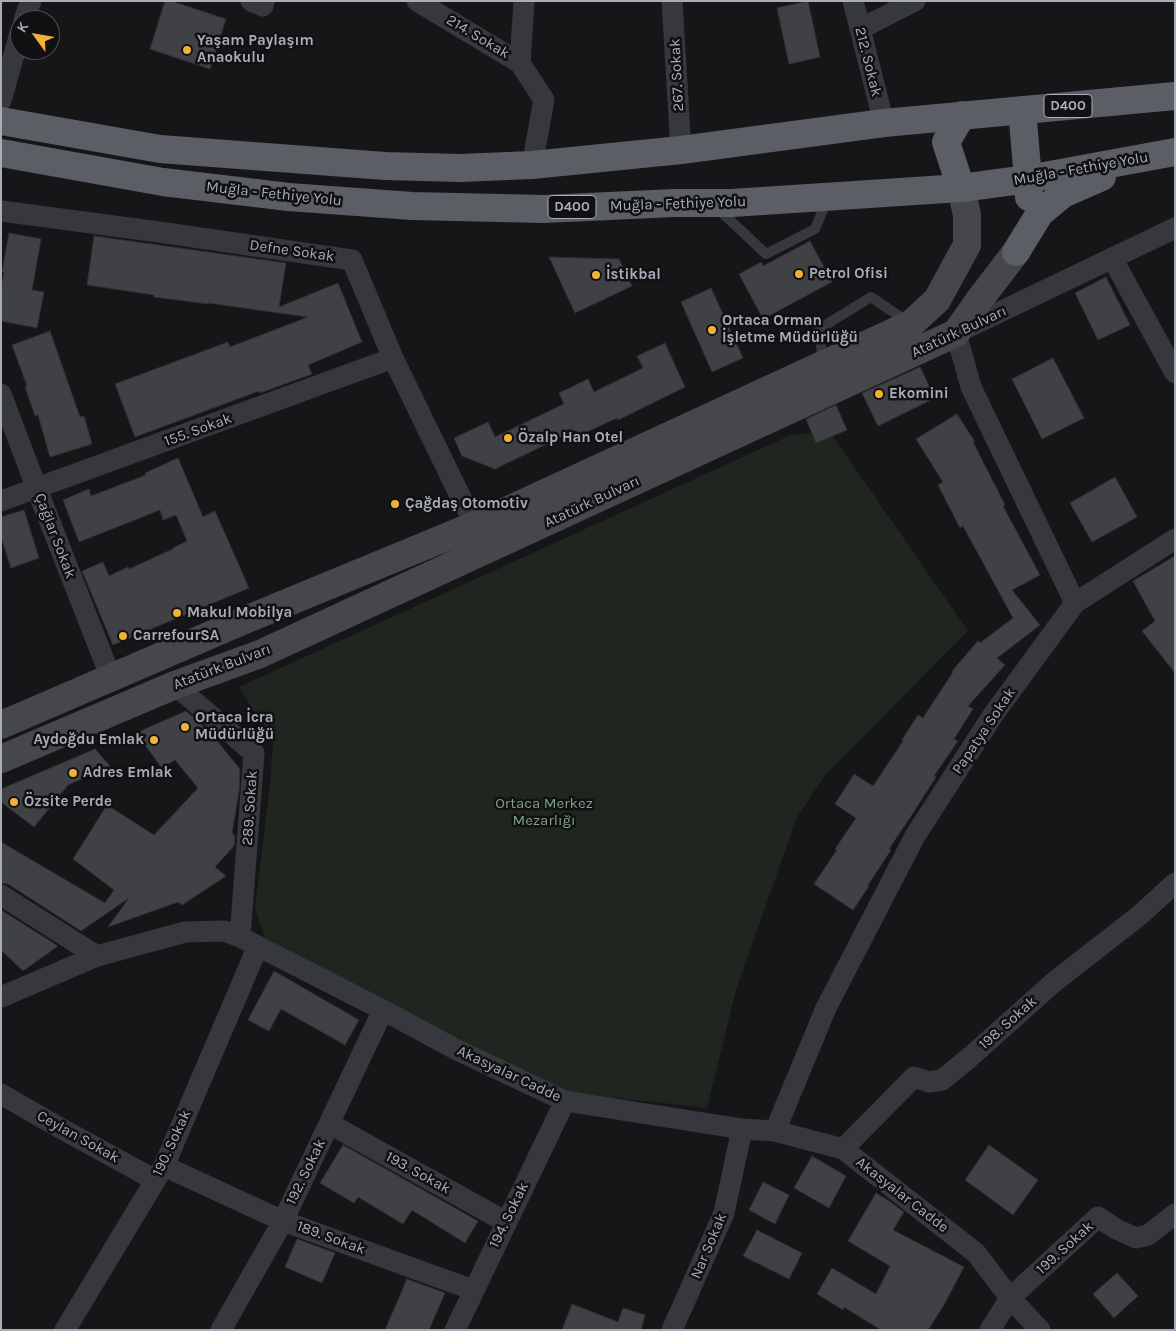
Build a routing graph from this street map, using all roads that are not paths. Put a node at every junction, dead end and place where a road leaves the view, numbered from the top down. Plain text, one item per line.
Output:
1 (417, 1) edge
2 (524, 1) edge
3 (672, 1) edge
4 (852, 1) edge
5 (914, 1) edge
6 (860, 29) junction
7 (13, 60) edge
8 (520, 63) junction
9 (1175, 96) edge
10 (1, 101) edge
11 (1022, 110) junction
12 (962, 115) junction
13 (1, 121) edge
14 (884, 123) junction
15 (681, 150) junction
16 (1175, 152) edge
17 (1, 153) edge
18 (1143, 158) junction
19 (532, 165) junction
20 (1028, 179) junction
21 (961, 188) junction
22 (828, 197) junction
23 (712, 203) junction
24 (1, 211) edge
25 (1175, 228) edge
26 (1016, 252) junction
27 (1112, 258) junction
28 (911, 324) junction
29 (956, 333) junction
30 (393, 358) junction
31 (823, 365) junction
32 (1175, 373) edge
33 (1, 394) edge
34 (37, 489) junction
35 (1, 501) edge
36 (478, 524) junction
37 (1175, 539) edge
38 (1075, 603) junction
39 (111, 678) junction
40 (175, 685) junction
41 (1, 725) edge
42 (1, 759) edge
43 (1175, 883) edge
44 (1, 895) edge
45 (240, 937) junction
46 (258, 946) junction
47 (97, 956) junction
48 (1, 997) edge
49 (384, 1010) junction
50 (1, 1094) edge
51 (565, 1101) junction
52 (330, 1124) junction
53 (742, 1129) junction
54 (775, 1130) junction
55 (843, 1149) junction
56 (160, 1173) junction
57 (1175, 1214) edge
58 (283, 1221) junction
59 (506, 1222) junction
60 (473, 1290) junction
61 (1010, 1298) junction
62 (226, 1328) edge
63 (65, 1330) edge
64 (455, 1330) edge
65 (672, 1330) edge
66 (990, 1330) edge
67 (1040, 1330) edge

1 - 8 street, 214. Sokak
2 - 8 street
3 - 15 street, 267. Sokak
4 - 6 street, 212. Sokak
5 - 6 street
6 - 14 street, 212. Sokak
7 - 10 street
8 - 19 street, 214. Sokak
9 - 11 highway, D400
11 - 12 highway, D400
11 - 20 highway
12 - 14 highway, D400
12 - 21 highway
13 - 19 highway, D400
14 - 15 highway, D400
15 - 19 highway, D400
16 - 18 highway, Muğla - Fethiye Yolu / D400
17 - 23 highway, Muğla - Fethiye Yolu / D400
18 - 20 highway, Muğla - Fethiye Yolu / D400
18 - 26 highway
20 - 21 highway, Muğla - Fethiye Yolu / D400
20 - 26 highway
21 - 22 highway, Muğla - Fethiye Yolu / D400
21 - 28 main road, Atatürk Bulvarı
22 - 23 highway, Muğla - Fethiye Yolu / D400
22 - 23 lane
24 - 30 street, Defne Sokak
25 - 27 street, Atatürk Bulvarı
26 - 29 main road
27 - 29 street, Atatürk Bulvarı
27 - 32 street
28 - 31 main road, Atatürk Bulvarı
28 - 31 lane
29 - 38 street
29 - 40 main road, Atatürk Bulvarı
30 - 34 street, 155. Sokak
30 - 36 street, Defne Sokak
31 - 36 main road, Atatürk Bulvarı
33 - 34 street, Çağlar Sokak
34 - 35 street, 155. Sokak
34 - 39 street, Çağlar Sokak
36 - 39 main road, Atatürk Bulvarı
37 - 38 street
38 - 54 street, Papatya Sokak
39 - 41 main road, Atatürk Bulvarı
40 - 42 main road, Atatürk Bulvarı
40 - 45 street, 289. Sokak
43 - 55 street, 198. Sokak
44 - 47 street
45 - 46 street, Akasyalar Cadde
45 - 47 street, Akasyalar Cadde
46 - 49 street, Akasyalar Cadde
46 - 56 street, 190. Sokak
47 - 48 street, Akasyalar Cadde
49 - 51 street, Akasyalar Cadde
49 - 52 street, 192. Sokak
50 - 56 street, Ceylan Sokak
51 - 53 street, Akasyalar Cadde
51 - 59 street, 194. Sokak
52 - 58 street, 192. Sokak
52 - 59 street, 193. Sokak
53 - 54 street, Akasyalar Cadde
53 - 65 street, Nar Sokak
54 - 55 street, Akasyalar Cadde
55 - 61 street, Akasyalar Cadde
56 - 58 street, 189. Sokak
56 - 63 street, 190. Sokak
57 - 61 street, 199. Sokak
58 - 60 street, 189. Sokak
58 - 62 street, 192. Sokak
59 - 60 street, 194. Sokak
60 - 64 street, 194. Sokak
61 - 66 street
61 - 67 street, Akasyalar Cadde

